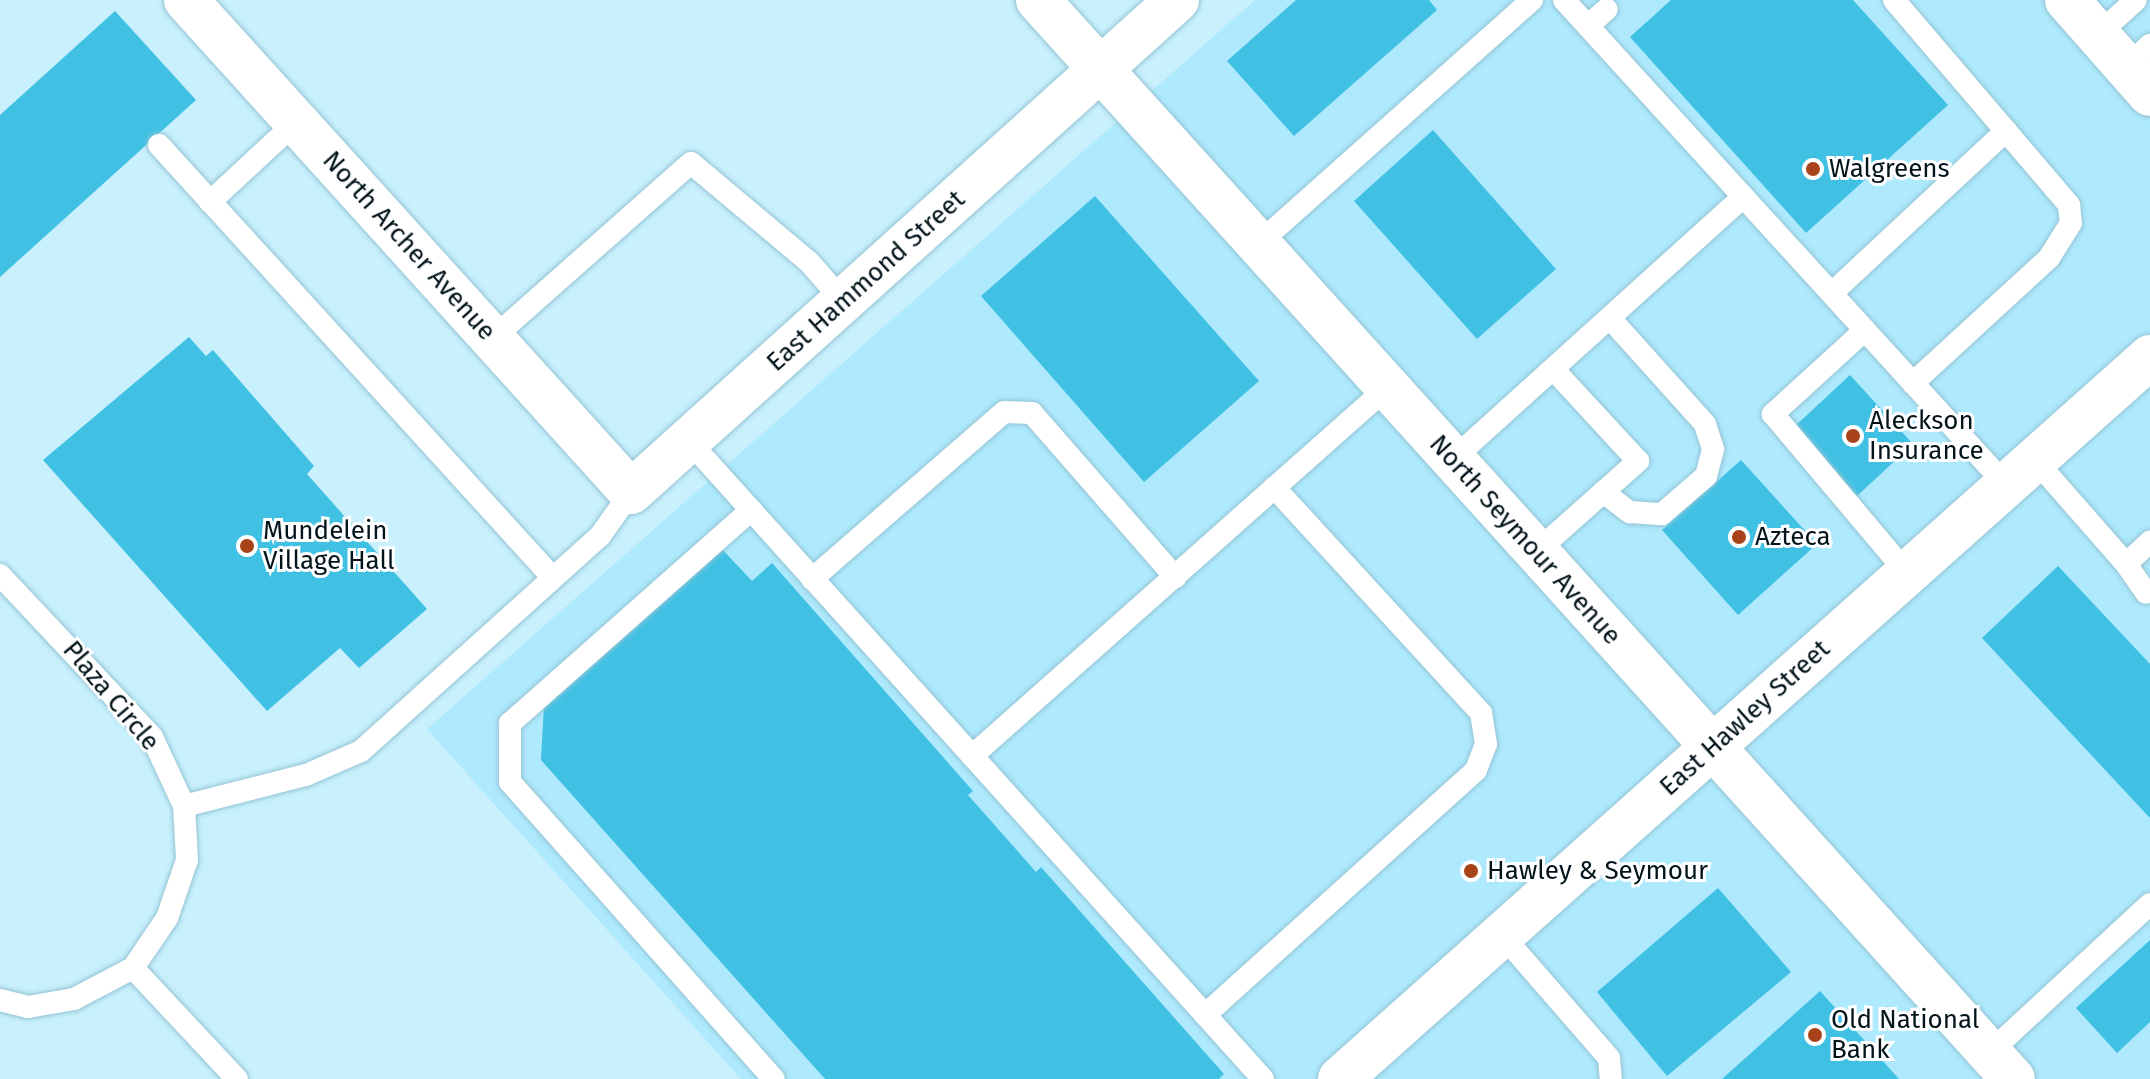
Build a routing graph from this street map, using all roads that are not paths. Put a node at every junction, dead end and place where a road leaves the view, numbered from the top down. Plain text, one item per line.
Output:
1 (186, 0) edge
2 (1038, 0) edge
3 (1177, 0) edge
4 (1532, 0) edge
5 (1564, 0) edge
6 (1894, 0) edge
7 (2067, 0) edge
8 (2136, 0) edge
9 (1607, 9) dead end
10 (1588, 26) junction
11 (2097, 35) junction
12 (1100, 68) junction
13 (2142, 69) edge
14 (296, 122) junction
15 (2006, 131) junction
16 (159, 145) dead end
17 (1743, 197) junction
18 (210, 202) junction
19 (1258, 244) junction
20 (1832, 293) junction
21 (844, 302) junction
22 (1610, 318) junction
23 (1865, 330) junction
24 (493, 338) junction
25 (2150, 357) edge
26 (1553, 369) junction
27 (1913, 383) junction
28 (1388, 387) junction
29 (688, 440) junction
30 (1453, 459) junction
31 (2020, 472) junction
32 (1274, 487) junction
33 (631, 492) junction
34 (1603, 492) junction
35 (751, 510) junction
36 (2150, 542) edge
37 (1536, 552) junction
38 (2126, 564) junction
39 (1907, 573) junction
40 (0, 575) edge
41 (1175, 577) junction
42 (553, 578) junction
43 (812, 579) junction
44 (2146, 593) dead end
45 (1712, 747) junction
46 (972, 756) junction
47 (184, 806) junction
48 (2150, 904) edge
49 (1502, 935) junction
50 (133, 968) junction
51 (0, 1000) edge
52 (1205, 1015) junction
53 (2001, 1066) edge
54 (237, 1079) edge
55 (774, 1079) edge
56 (1263, 1079) edge
57 (1340, 1079) edge
58 (1611, 1079) edge

1 - 14 street, North Archer Avenue
2 - 12 street, North Seymour Avenue
3 - 12 street, East Hammond Street
4 - 19 lane
5 - 10 lane
6 - 15 lane
7 - 11 street
8 - 11 lane
9 - 10 lane
10 - 17 lane
11 - 13 street
12 - 19 street, North Seymour Avenue
12 - 21 street, East Hammond Street
14 - 18 lane
14 - 24 street, North Archer Avenue
15 - 20 lane
15 - 27 lane
16 - 18 lane
17 - 20 lane
17 - 22 lane
18 - 42 lane
19 - 28 street, North Seymour Avenue
20 - 23 lane
21 - 24 lane
21 - 29 street, East Hammond Street
22 - 26 lane
22 - 34 lane
23 - 27 lane
23 - 39 lane
24 - 33 street, North Archer Avenue
25 - 31 street, East Hawley Street
26 - 30 lane
26 - 34 lane
27 - 31 lane
28 - 30 street, North Seymour Avenue
28 - 32 lane
29 - 33 street, East Hammond Street
29 - 35 lane
30 - 37 street, North Seymour Avenue
31 - 38 lane
31 - 39 street, East Hawley Street
32 - 41 lane
32 - 52 lane
33 - 42 lane
34 - 37 lane
35 - 43 lane
35 - 55 lane
36 - 38 lane
37 - 45 street, North Seymour Avenue
38 - 44 lane
39 - 45 street, East Hawley Street
40 - 47 lane, Plaza Circle
41 - 43 lane
41 - 46 lane
42 - 47 lane
43 - 46 lane
45 - 49 street, East Hawley Street
45 - 53 street, North Seymour Avenue
46 - 52 lane
47 - 50 lane, Plaza Circle
48 - 53 lane
49 - 57 street, East Hawley Street
49 - 58 lane
50 - 51 lane, Plaza Circle
50 - 54 lane
52 - 56 lane

